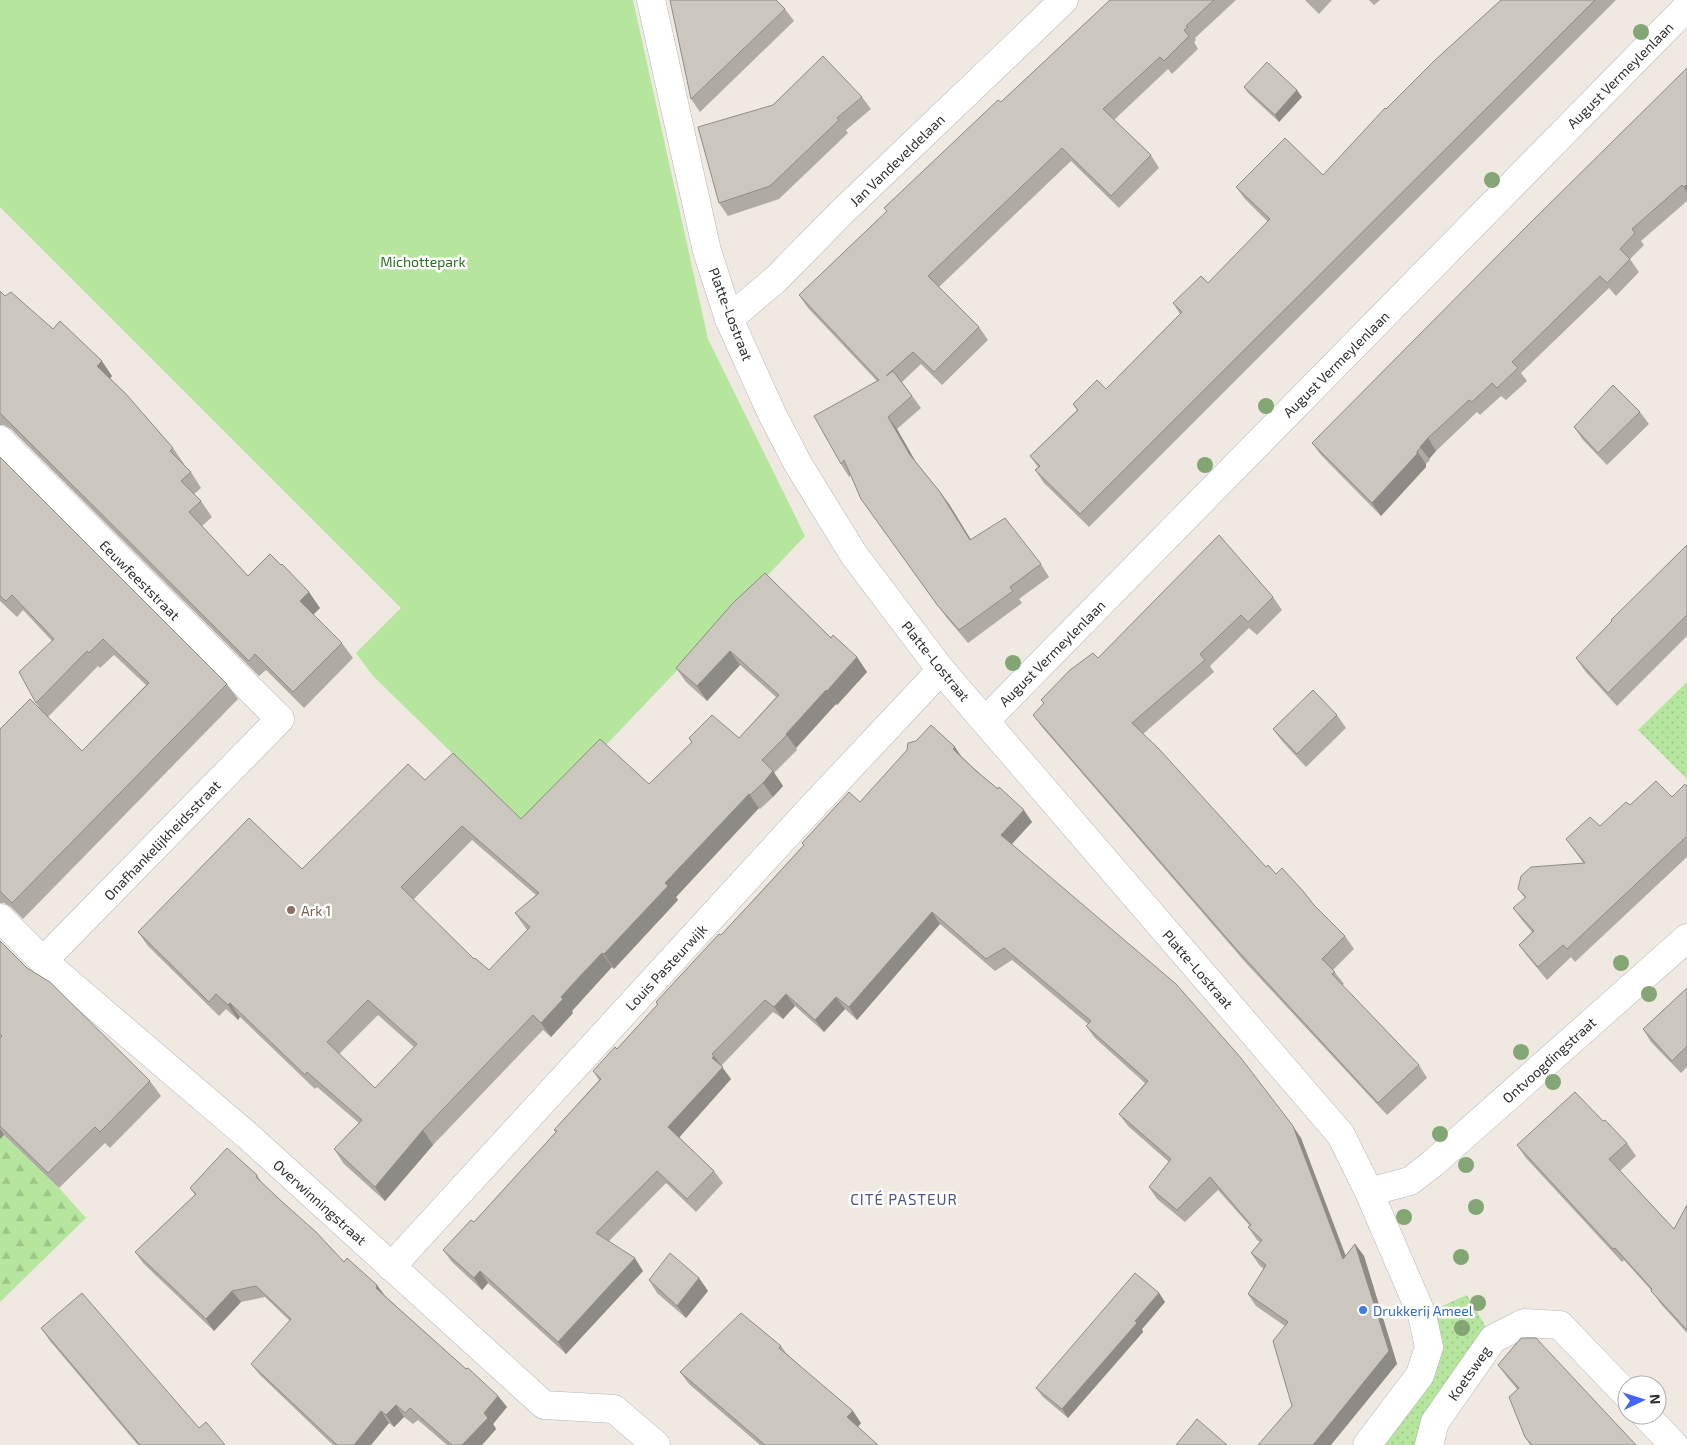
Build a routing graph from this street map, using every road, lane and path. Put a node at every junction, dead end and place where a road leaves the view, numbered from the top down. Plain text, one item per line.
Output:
1 (651, 0) edge
2 (1064, 0) edge
3 (1687, 7) edge
4 (730, 319) junction
5 (0, 440) edge
6 (942, 670) junction
7 (280, 719) joint
8 (985, 721) junction
9 (0, 918) edge
10 (1687, 938) edge
11 (43, 961) junction
12 (1369, 1192) junction
13 (391, 1267) junction
14 (1617, 1385) edge
15 (1655, 1425) edge
16 (656, 1445) edge
17 (1367, 1445) edge
18 (1429, 1445) edge
19 (1674, 1445) edge

1 - 4 street, Platte-Lostraat
2 - 4 street, Jan Vandeveldelaan
3 - 8 street, August Vermeylenlaan
4 - 6 street, Platte-Lostraat
5 - 7 street, Eeuwfeeststraat
6 - 8 street, Platte-Lostraat
6 - 13 street, Louis Pasteurwijk
7 - 11 street, Onafhankelijkheidsstraat
8 - 12 street, Platte-Lostraat
9 - 11 street, Overwinningstraat
10 - 12 street, Ontvoogdingstraat
11 - 13 street, Overwinningstraat
12 - 17 street, Platte-Lostraat
13 - 16 street, Overwinningstraat
14 - 18 street, Koetsweg
15 - 19 street

